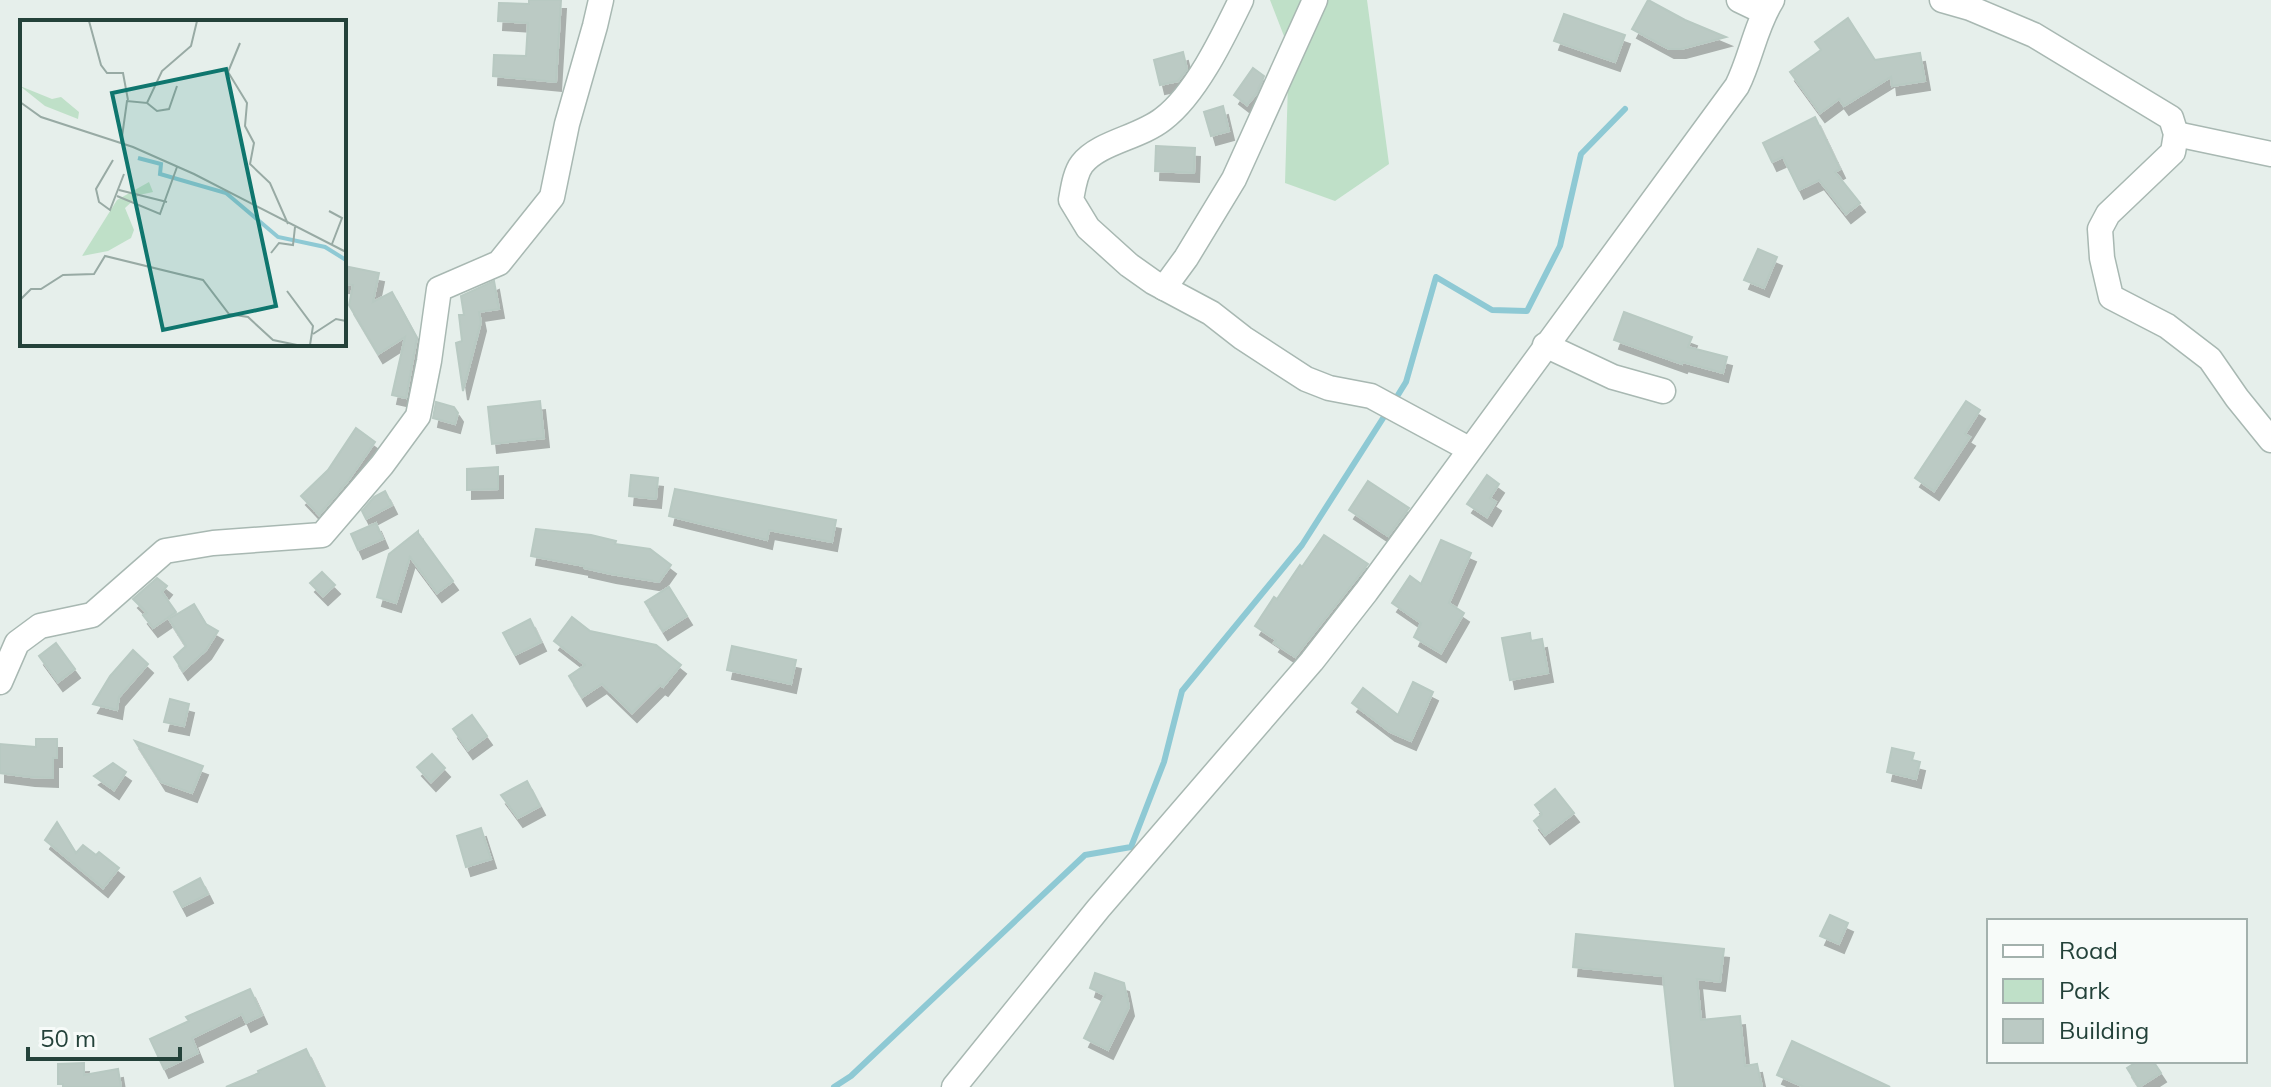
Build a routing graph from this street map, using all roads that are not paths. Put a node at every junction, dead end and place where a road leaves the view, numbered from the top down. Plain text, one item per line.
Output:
1 (601, 0) edge
2 (1241, 0) edge
3 (1315, 0) edge
4 (1739, 0) edge
5 (1942, 0) edge
6 (1768, 6) edge
7 (2176, 134) junction
8 (2271, 154) edge
9 (1164, 288) junction
10 (1545, 345) junction
11 (1663, 391) dead end
12 (2271, 440) edge
13 (1469, 449) junction
14 (0, 682) edge
15 (954, 1087) edge

1 - 14 street
2 - 9 street
3 - 9 street
4 - 6 street
5 - 7 street
6 - 10 street
7 - 8 street
7 - 12 street
9 - 13 street
10 - 11 street
10 - 13 street
13 - 15 street

